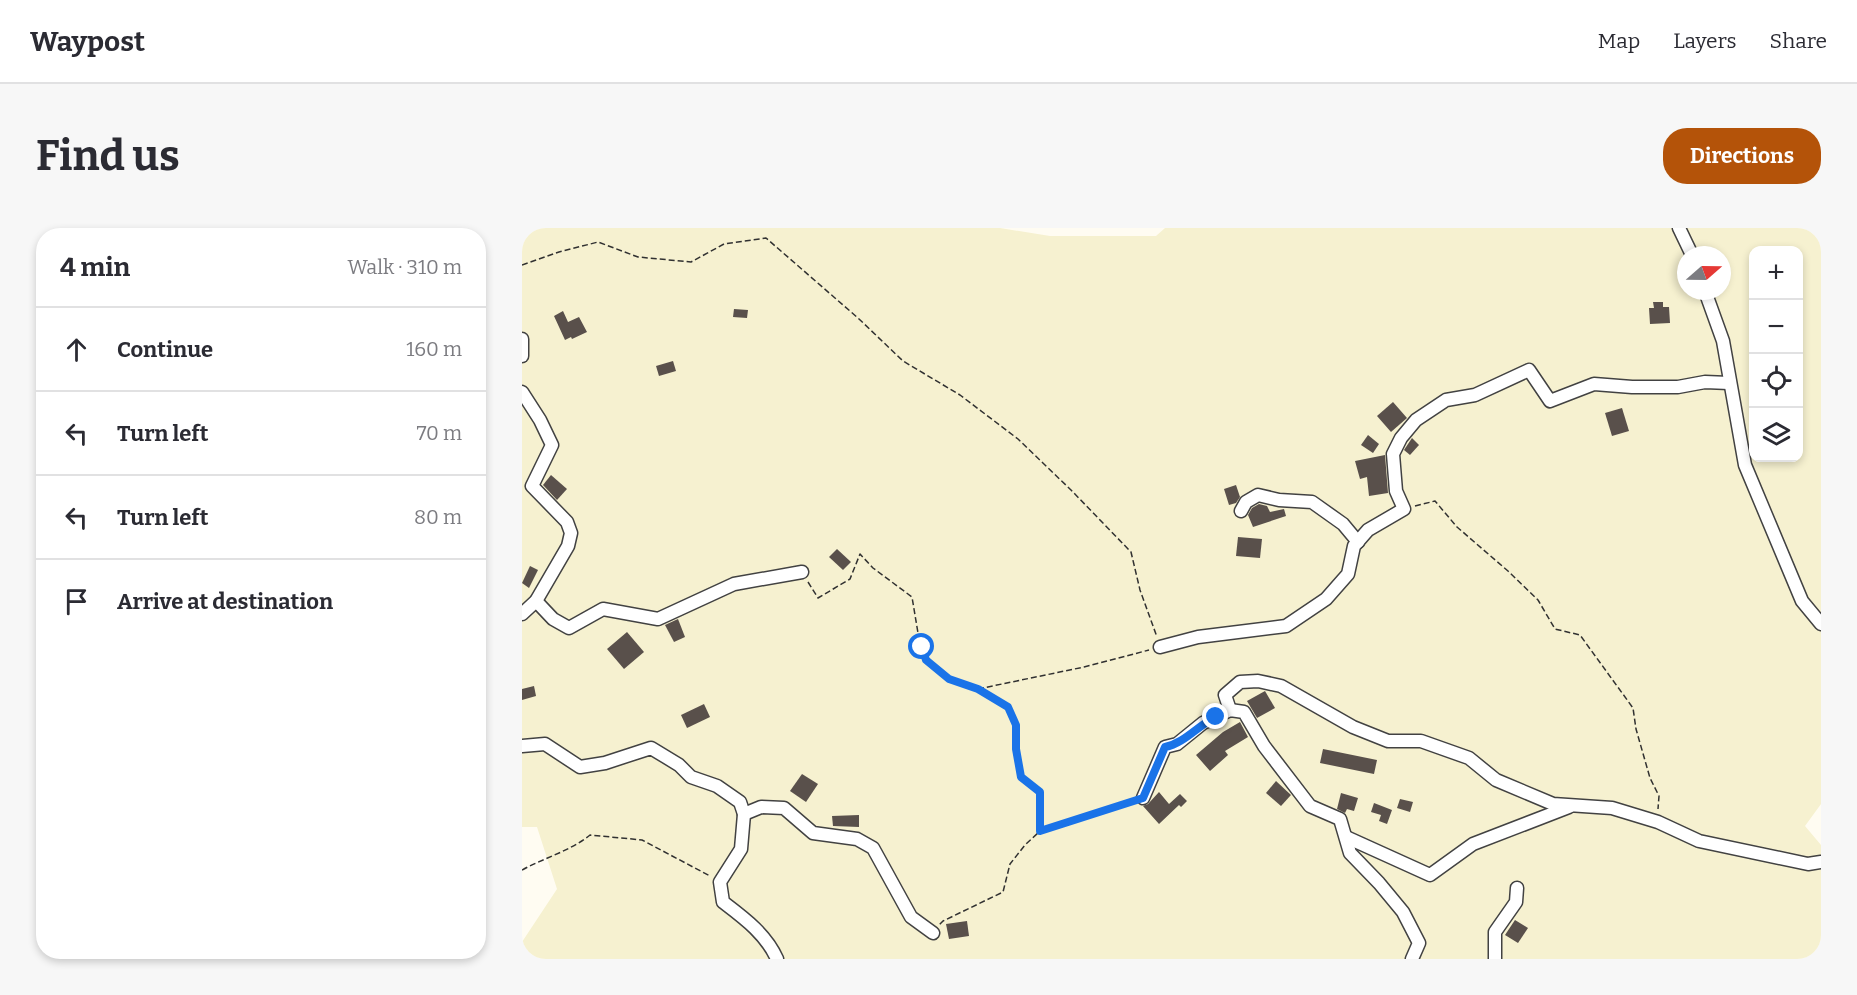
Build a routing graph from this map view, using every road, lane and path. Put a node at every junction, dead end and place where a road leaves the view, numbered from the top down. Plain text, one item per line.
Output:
1 (1679, 228) edge
2 (1688, 246) edge
3 (522, 266) edge
4 (1708, 300) edge
5 (522, 339) edge
6 (522, 356) edge
7 (1729, 383) junction
8 (522, 392) edge
9 (1404, 509) junction
10 (1241, 511) dead end
11 (1358, 542) junction
12 (802, 572) joint
13 (536, 601) junction
14 (522, 614) edge
15 (1821, 624) edge
16 (1161, 647) junction
17 (978, 689) junction
18 (1230, 710) junction
19 (522, 746) edge
20 (1143, 798) joint
21 (1573, 806) junction
22 (744, 814) junction
23 (1658, 822) junction
24 (1040, 831) junction
25 (1346, 837) junction
26 (1821, 862) edge
27 (522, 870) edge
28 (720, 882) junction
29 (1517, 888) dead end
30 (933, 933) joint
31 (777, 959) edge
32 (1412, 959) edge
33 (1495, 959) edge

1 - 2 street
3 - 16 path
4 - 7 street
5 - 6 street
7 - 9 street
7 - 15 street
8 - 13 street
9 - 11 street
9 - 23 path
10 - 11 street
11 - 16 street
12 - 13 street
12 - 17 path
13 - 14 street
16 - 17 path
17 - 24 path
18 - 20 street
18 - 21 street
18 - 25 street
19 - 22 street
20 - 24 path
21 - 23 street
21 - 25 street
22 - 28 street
22 - 30 street
23 - 26 street
24 - 30 path
25 - 32 street
27 - 28 path
28 - 31 street
29 - 33 street

